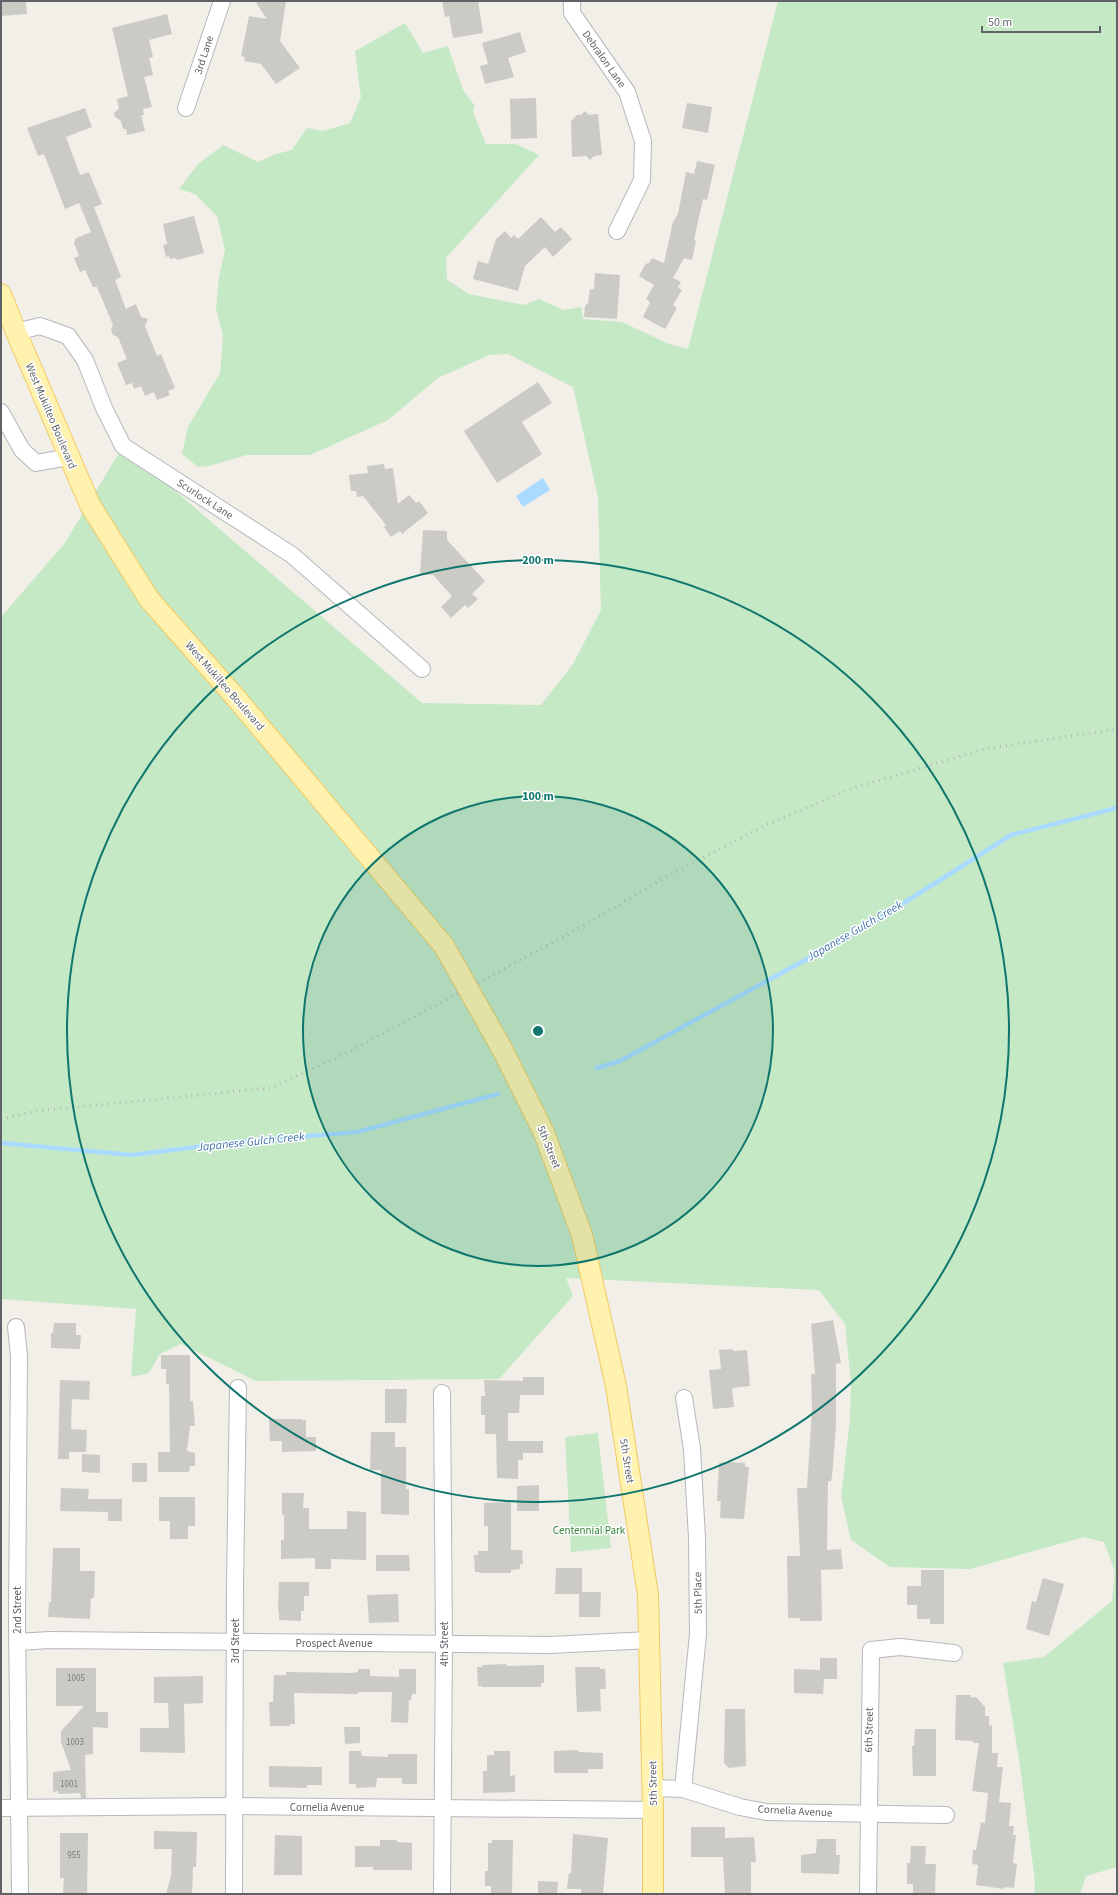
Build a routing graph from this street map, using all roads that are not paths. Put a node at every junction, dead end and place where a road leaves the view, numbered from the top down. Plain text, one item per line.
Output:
1 (222, 1) edge
2 (572, 1) edge
3 (186, 108) dead end
4 (617, 231) dead end
5 (1, 294) edge
6 (16, 332) junction
7 (1, 412) edge
8 (69, 457) junction
9 (422, 669) dead end
10 (501, 1047) joint
11 (16, 1327) dead end
12 (238, 1388) dead end
13 (442, 1393) dead end
14 (684, 1398) dead end
15 (650, 1640) junction
16 (17, 1642) junction
17 (235, 1642) junction
18 (444, 1643) junction
19 (954, 1653) dead end
20 (653, 1788) junction
21 (683, 1789) junction
22 (234, 1806) junction
23 (1, 1808) edge
24 (20, 1808) junction
25 (442, 1808) junction
26 (653, 1810) junction
27 (868, 1814) junction
28 (946, 1815) dead end
29 (20, 1894) edge
30 (234, 1894) edge
31 (442, 1894) edge
32 (653, 1894) edge
33 (868, 1894) edge

1 - 3 street, 3rd Lane
2 - 4 street, Debralon Lane
5 - 6 main road, West Mukilteo Boulevard
6 - 8 main road, West Mukilteo Boulevard
6 - 9 street, Scurlock Lane
7 - 8 street
8 - 10 main road, West Mukilteo Boulevard, bridge
10 - 15 main road, 5th Street
11 - 16 street, 2nd Street
12 - 17 street, 3rd Street
13 - 18 street, 4th Street
14 - 21 street, 5th Place
15 - 18 street, Prospect Avenue
15 - 20 main road, 5th Street
16 - 17 street, Prospect Avenue
16 - 24 street, 2nd Street
17 - 18 street, Prospect Avenue
17 - 22 street, 3rd Street
18 - 25 street, 4th Street
19 - 27 street, 6th Street
20 - 21 street, Cornelia Avenue
20 - 26 main road, 5th Street
21 - 27 street, Cornelia Avenue
22 - 24 street, Cornelia Avenue
22 - 25 street, Cornelia Avenue
22 - 30 street, 3rd Street
23 - 24 street, Cornelia Avenue
24 - 29 street, 2nd Street
25 - 26 street, Cornelia Avenue
25 - 31 street, 4th Street
26 - 32 main road, 5th Street
27 - 28 street, Cornelia Avenue
27 - 33 street, 6th Street

